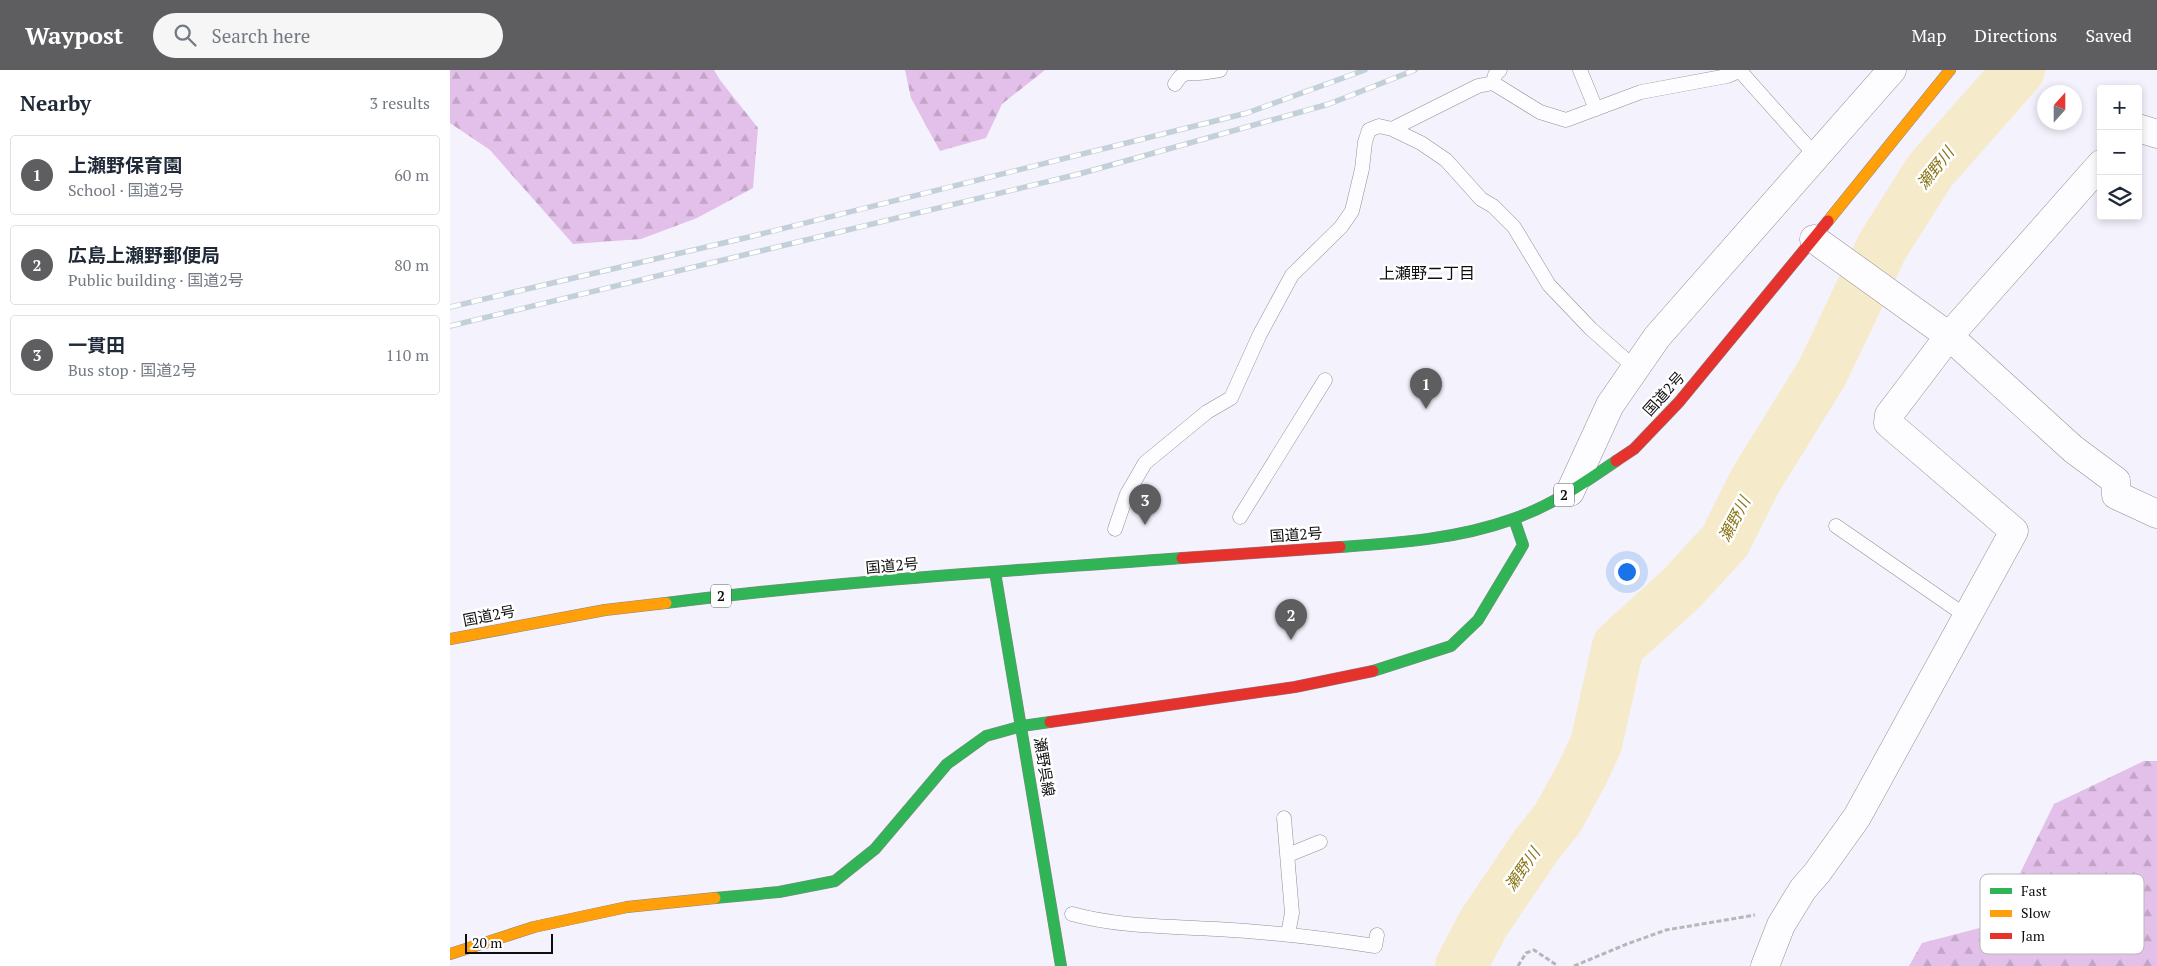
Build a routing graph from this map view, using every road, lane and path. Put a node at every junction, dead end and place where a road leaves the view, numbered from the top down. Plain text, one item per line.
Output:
1 (1220, 70) edge
2 (1500, 70) edge
3 (1580, 70) edge
4 (1892, 70) edge
5 (1950, 70) edge
6 (1741, 71) edge
7 (1493, 83) junction
8 (1175, 84) dead end
9 (1596, 109) junction
10 (1392, 129) junction
11 (2142, 129) edge
12 (2157, 134) edge
13 (1816, 156) junction
14 (2097, 169) edge
15 (1814, 239) junction
16 (1949, 336) junction
17 (1635, 368) junction
18 (1325, 380) dead end
19 (1570, 492) junction
20 (2157, 514) edge
21 (1240, 517) dead end
22 (1514, 519) junction
23 (1836, 526) dead end
24 (1115, 529) dead end
25 (995, 572) junction
26 (1966, 616) junction
27 (450, 639) edge
28 (1022, 726) junction
29 (1284, 818) dead end
30 (1320, 842) dead end
31 (1288, 855) junction
32 (1072, 914) dead end
33 (1758, 915) dead end
34 (1288, 934) junction
35 (1377, 935) dead end
36 (450, 954) edge
37 (1061, 966) edge
38 (1518, 966) edge
39 (1558, 966) edge
40 (1574, 966) edge
41 (1765, 966) edge

1 - 8 lane
2 - 7 lane
3 - 9 lane
4 - 13 street
5 - 15 main road, 国道2号 / 2
6 - 9 lane
6 - 13 lane
7 - 9 lane
7 - 10 lane
10 - 17 lane
10 - 24 lane
11 - 12 street
13 - 17 street
14 - 16 street
15 - 16 street
15 - 19 main road, 国道2号 / 2
16 - 20 street
16 - 26 street
17 - 19 street
18 - 21 lane
19 - 22 main road, 国道2号 / 2
22 - 25 main road, 国道2号 / 2
22 - 28 main road
23 - 26 lane
25 - 27 main road, 国道2号 / 2
25 - 28 main road, 瀬野呉線
26 - 41 street
28 - 36 main road
28 - 37 main road, 瀬野呉線
29 - 31 lane
30 - 31 lane
31 - 34 lane
32 - 34 lane
33 - 40 path
34 - 35 lane
38 - 39 path

